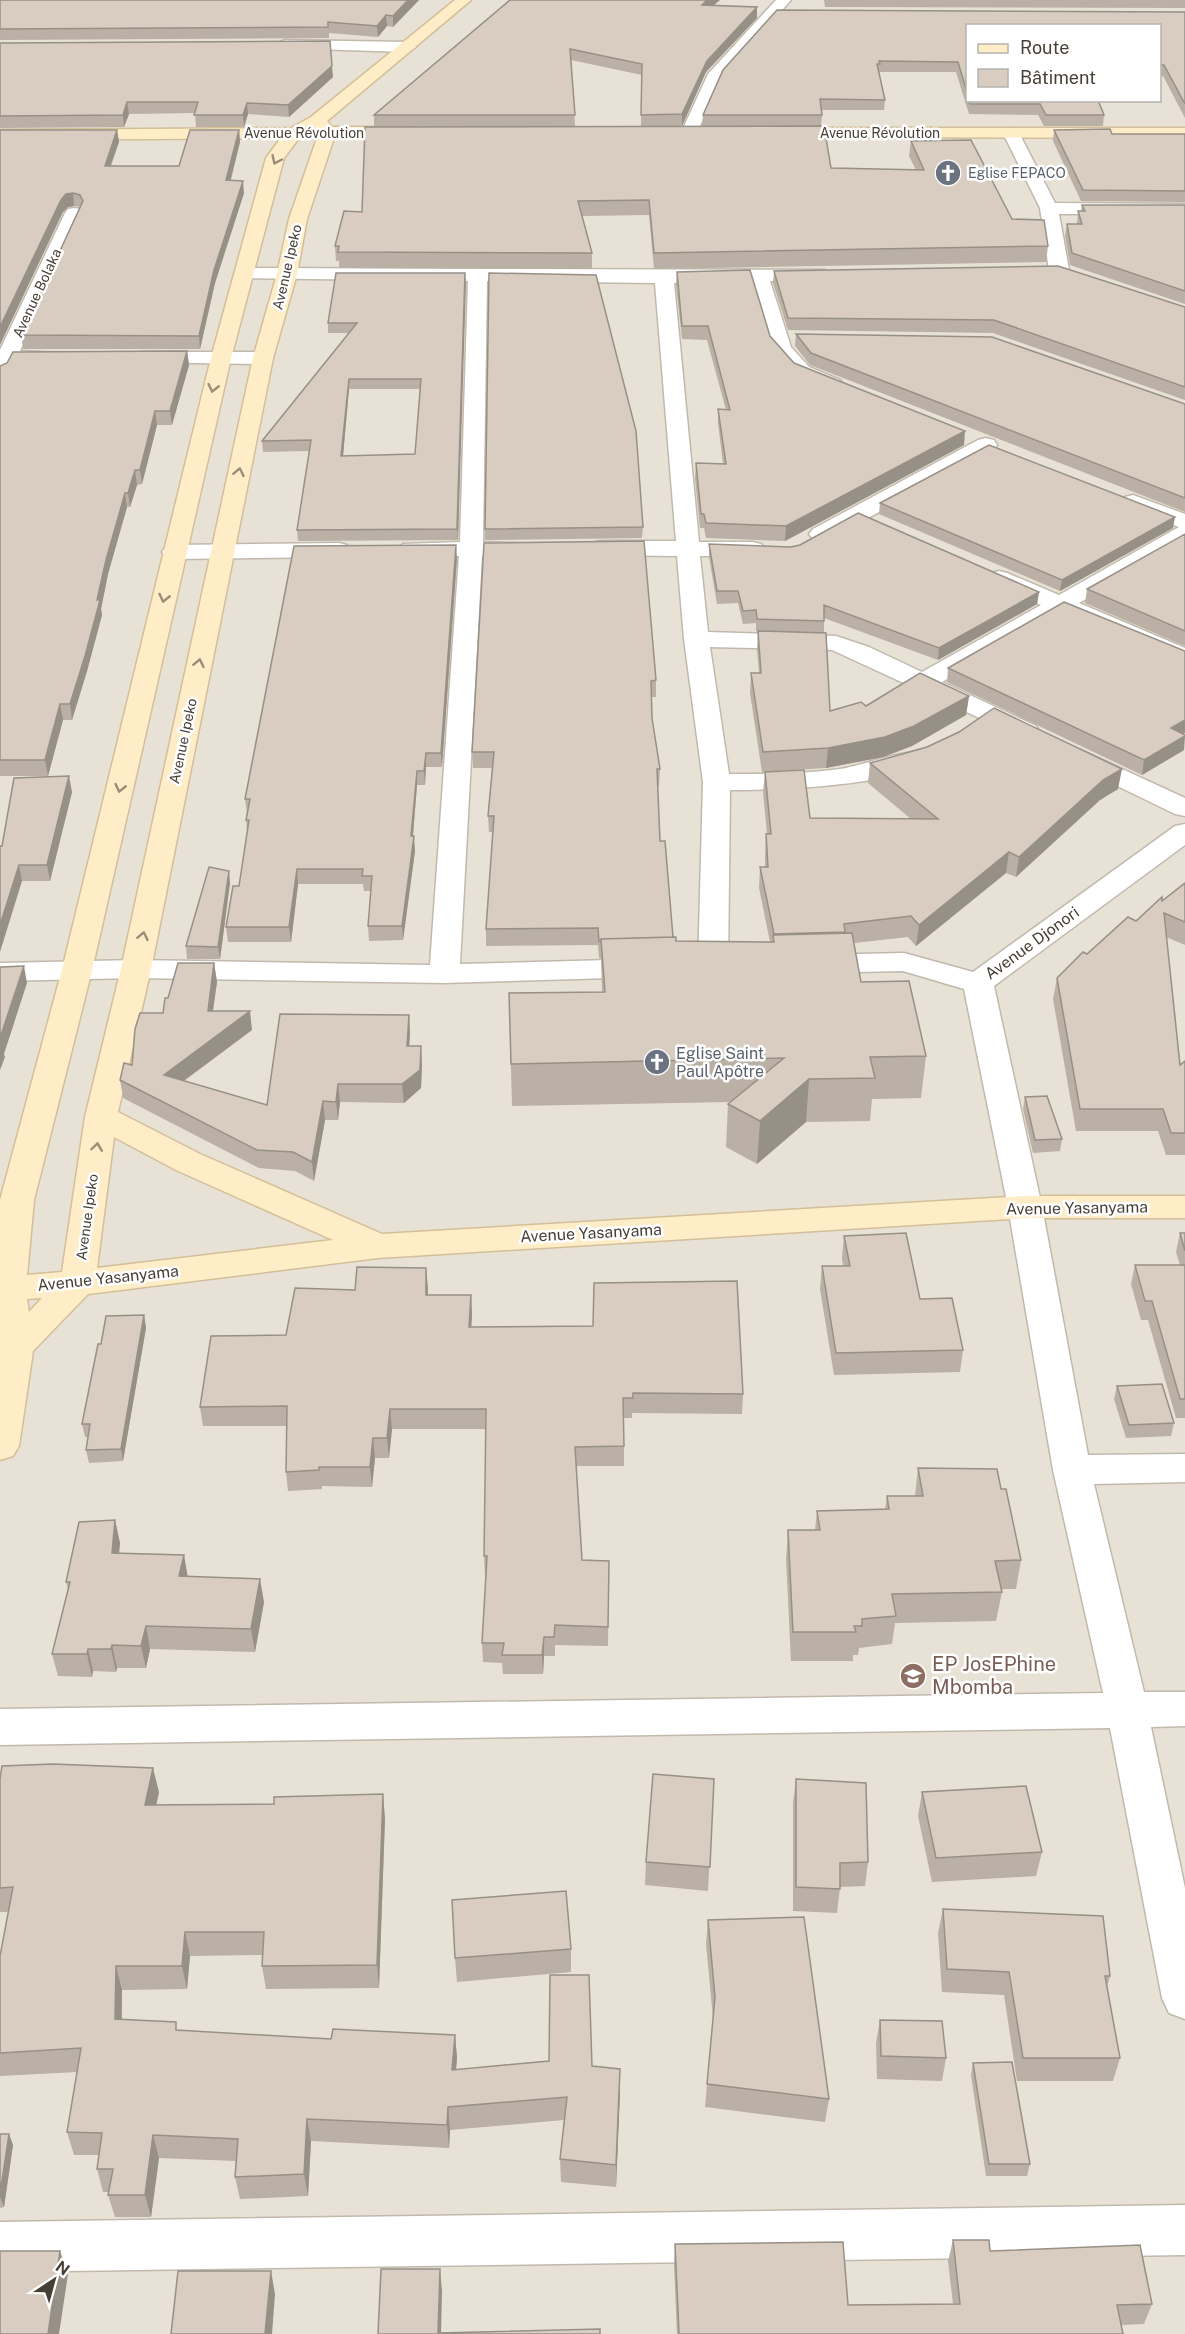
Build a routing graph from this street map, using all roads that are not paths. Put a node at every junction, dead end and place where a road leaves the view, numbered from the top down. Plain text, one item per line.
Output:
1 (464, 0) edge
2 (784, 0) edge
3 (774, 13) junction
4 (797, 13) edge
5 (274, 45) edge
6 (408, 46) junction
7 (322, 127) junction
8 (420, 132) edge
9 (294, 133) junction
10 (710, 133) edge
11 (763, 133) edge
12 (1185, 133) edge
13 (1011, 134) junction
14 (0, 135) edge
15 (1049, 208) junction
16 (1185, 209) edge
17 (74, 213) dead end
18 (257, 219) junction
19 (298, 219) junction
20 (1036, 270) edge
21 (1059, 270) junction
22 (840, 273) edge
23 (244, 274) junction
24 (287, 274) junction
25 (759, 274) junction
26 (478, 277) junction
27 (663, 277) junction
28 (1080, 277) edge
29 (778, 338) junction
30 (802, 339) edge
31 (78, 358) edge
32 (125, 358) edge
33 (220, 358) junction
34 (263, 358) junction
35 (2, 362) edge
36 (854, 393) edge
37 (963, 436) edge
38 (986, 445) junction
39 (1008, 453) edge
40 (1119, 496) edge
41 (1185, 522) edge
42 (1185, 532) edge
43 (689, 548) junction
44 (471, 549) junction
45 (223, 550) junction
46 (365, 550) edge
47 (388, 550) edge
48 (174, 552) junction
49 (973, 567) edge
50 (1058, 604) junction
51 (696, 639) junction
52 (1185, 657) edge
53 (923, 682) junction
54 (990, 714) junction
55 (962, 732) edge
56 (934, 751) edge
57 (717, 783) junction
58 (1185, 808) edge
59 (1185, 832) edge
60 (785, 965) edge
61 (136, 969) junction
62 (77, 970) junction
63 (0, 972) edge
64 (444, 974) junction
65 (978, 983) junction
66 (101, 1117) junction
67 (1025, 1207) junction
68 (1185, 1207) edge
69 (378, 1245) junction
70 (78, 1283) junction
71 (4, 1289) edge
72 (16, 1347) junction
73 (0, 1446) edge
74 (1185, 1468) edge
75 (1072, 1470) junction
76 (1126, 1709) junction
77 (1185, 1709) edge
78 (0, 1727) edge
79 (1185, 1998) edge
80 (1185, 2230) edge
81 (0, 2247) edge

1 - 6 street
2 - 3 street
3 - 4 street
3 - 10 street
5 - 6 street
6 - 7 street
7 - 8 street, Avenue Révolution
7 - 9 street
7 - 19 street, Avenue Ipeko
9 - 14 street, Avenue Révolution
9 -> 18 street
11 - 13 street, Avenue Révolution
12 - 13 street, Avenue Révolution
13 - 15 street
15 - 16 street
15 - 21 street
17 - 35 street, Avenue Bolaka
18 - 19 street
18 - 23 street
19 - 24 street, Avenue Ipeko
20 - 21 street
21 - 28 street
22 - 25 street
23 - 24 street
23 - 33 street
24 - 26 street
24 - 34 street, Avenue Ipeko
25 - 27 street
25 - 29 street
26 - 27 street
26 - 44 street
27 - 43 street
29 - 30 street
29 - 36 street
31 - 35 street
32 - 33 street
33 - 34 street
33 -> 48 street
45 -> 34 street, Avenue Ipeko
37 - 38 street
38 - 39 street
38 - 43 street
40 - 41 street
42 - 50 street
43 - 44 street
43 - 51 street
44 - 47 street
44 - 64 street
45 - 46 street
45 - 48 street
61 -> 45 street, Avenue Ipeko
48 -> 62 street
49 - 50 street
50 - 52 street
50 - 53 street
51 - 53 street
51 - 57 street
53 - 54 street
54 - 55 street
54 - 58 street
56 - 57 street
57 - 64 street
59 - 65 street, Avenue Djonori
60 - 65 street
61 - 62 street
61 - 64 street
61 - 66 street, Avenue Ipeko
62 - 63 street
62 - 71 street
65 - 67 street, Avenue Djonori
66 - 69 street
70 -> 66 street, Avenue Ipeko
67 - 68 street, Avenue Yasanyama
67 - 69 street, Avenue Yasanyama
67 - 75 street, Avenue Djonori
69 - 70 street, Avenue Yasanyama
70 - 71 street, Avenue Yasanyama
70 - 72 street, Avenue Ipeko
71 - 72 street
72 - 73 street
74 - 75 street
75 - 76 street, Avenue Djonori
76 - 77 street
76 - 78 street
76 - 79 street, Avenue Djonori
80 - 81 street

